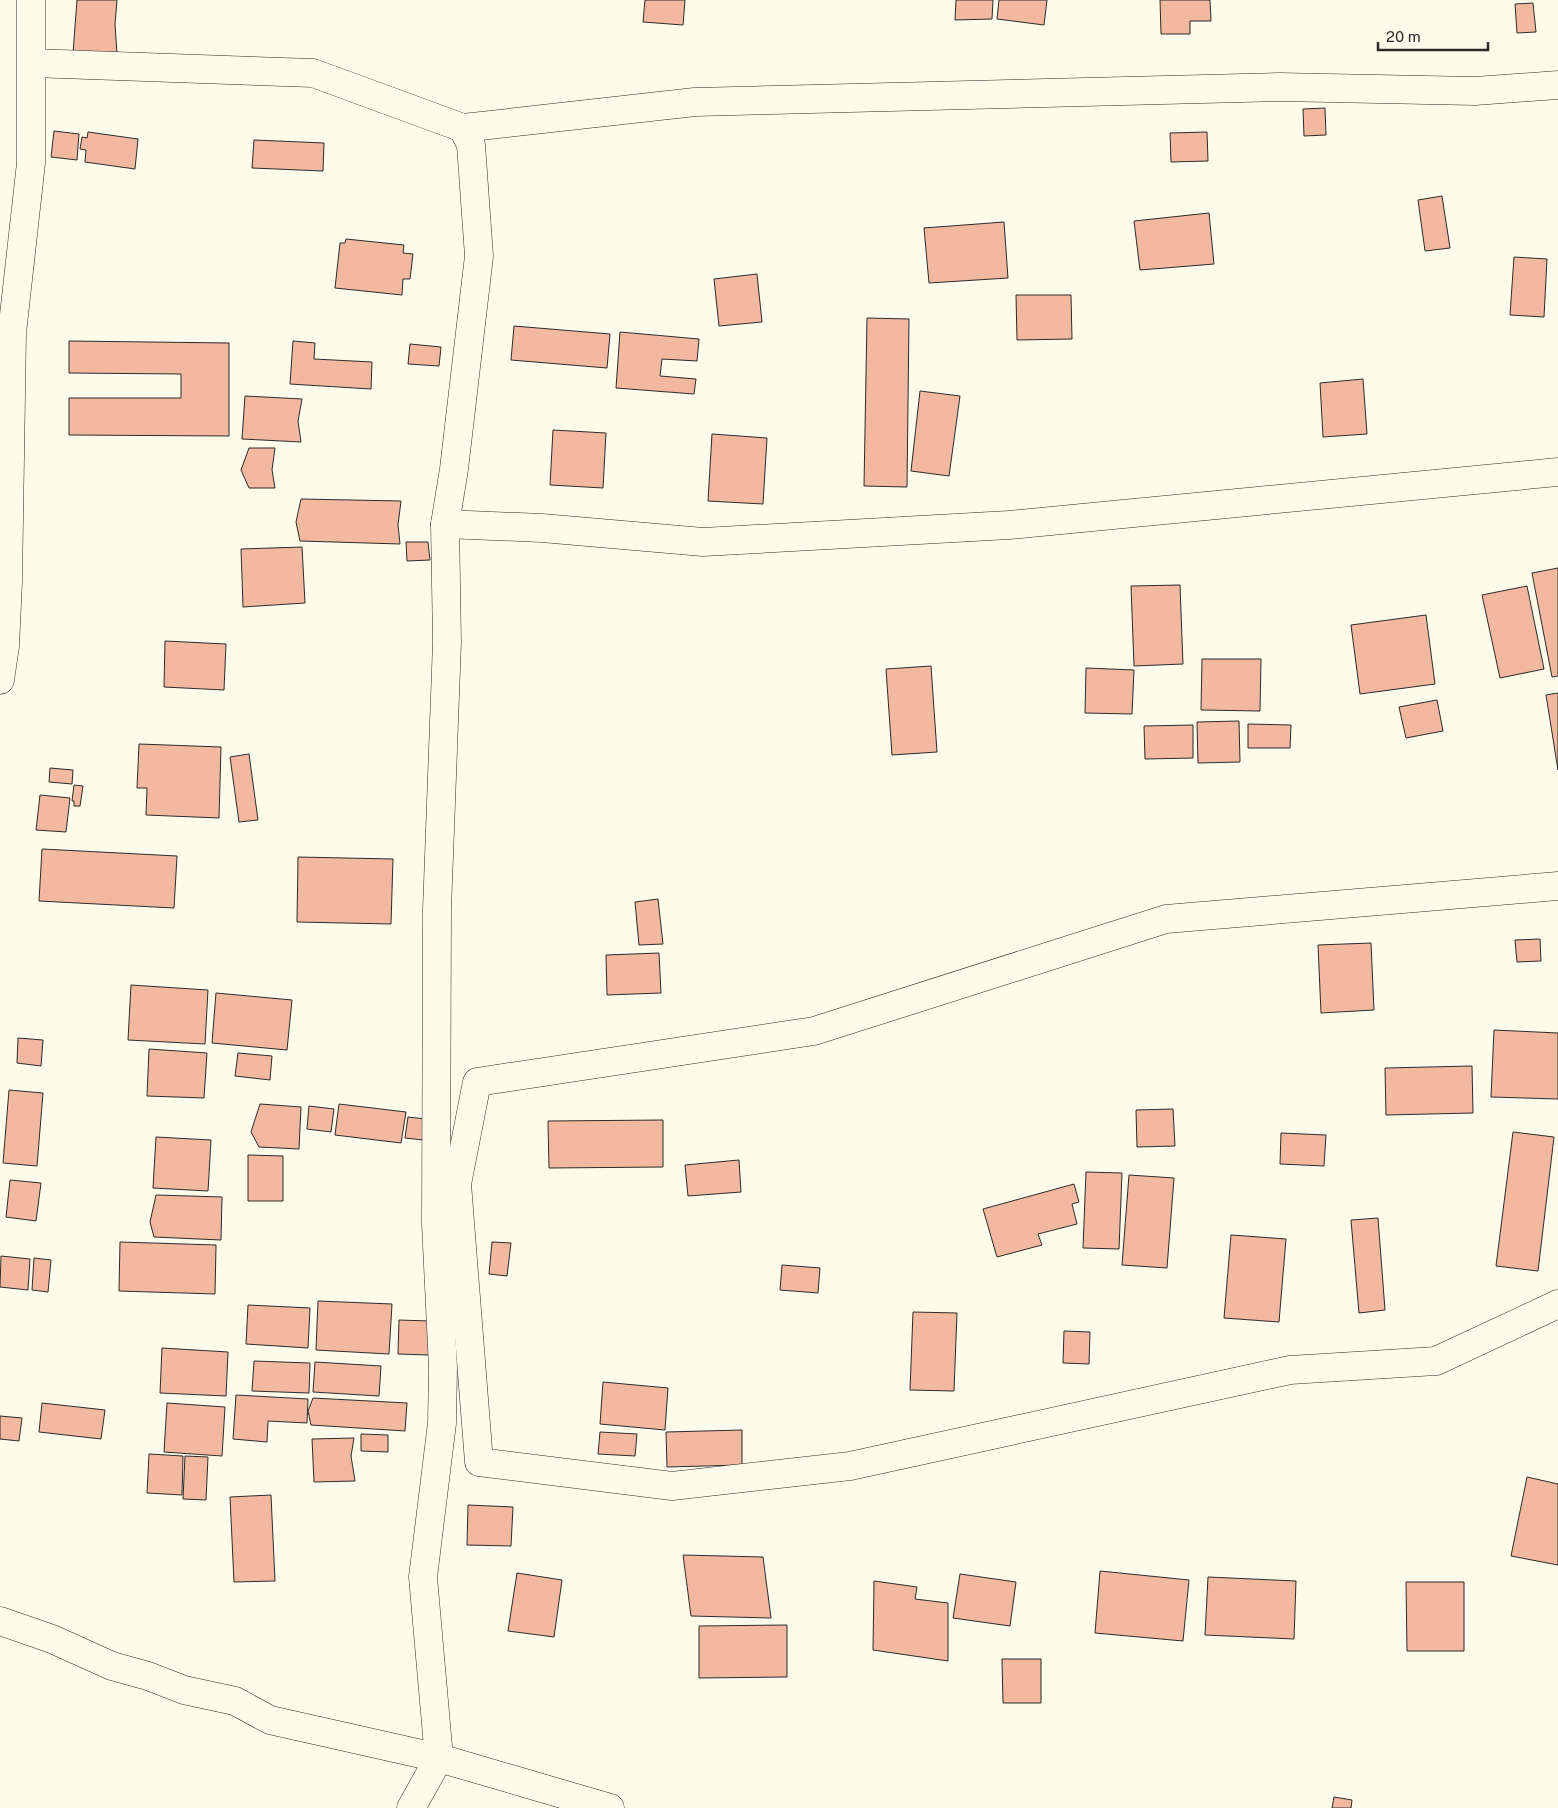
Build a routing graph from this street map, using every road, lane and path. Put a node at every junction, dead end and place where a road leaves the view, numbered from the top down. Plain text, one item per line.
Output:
1 (31, 0) edge
2 (32, 63) junction
3 (1558, 85) edge
4 (463, 128) junction
5 (1558, 472) edge
6 (445, 524) junction
7 (4, 577) edge
8 (0, 680) edge
9 (1558, 886) edge
10 (1558, 1304) edge
11 (0, 1621) edge
12 (439, 1758) junction
13 (412, 1808) edge
14 (610, 1808) edge

1 - 2 street
2 - 4 street
2 - 7 street
3 - 4 street
4 - 6 street
5 - 6 street
6 - 12 street
7 - 8 street
9 - 10 street
11 - 12 street
12 - 13 street
12 - 14 street

